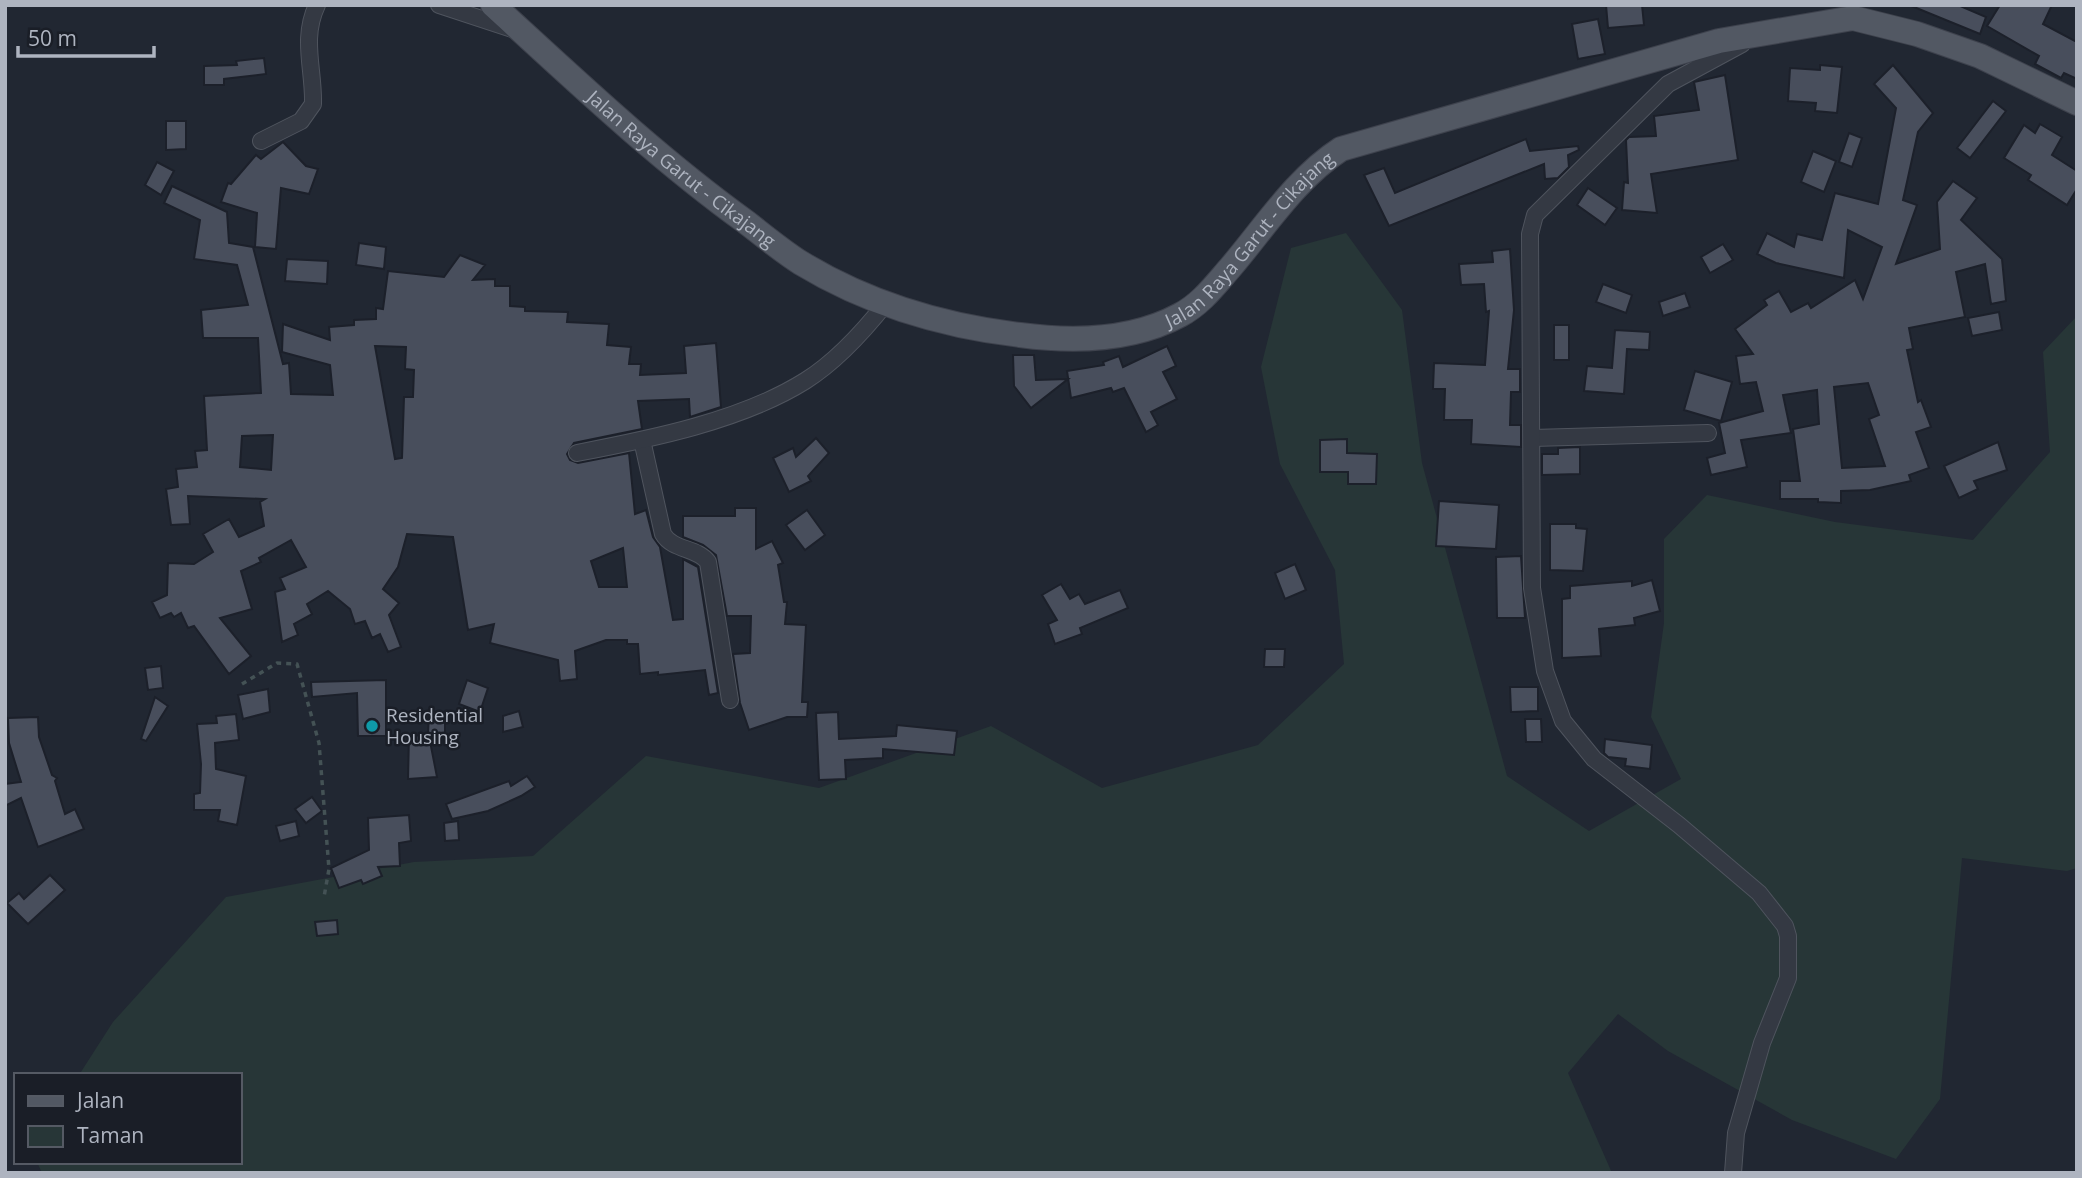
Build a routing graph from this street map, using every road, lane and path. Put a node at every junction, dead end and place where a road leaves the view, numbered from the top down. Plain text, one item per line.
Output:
1 (317, 5) edge
2 (439, 5) edge
3 (494, 5) edge
4 (1770, 31) junction
5 (524, 33) junction
6 (2077, 103) edge
7 (261, 141) dead end
8 (886, 303) junction
9 (1708, 433) dead end
10 (1533, 438) junction
11 (642, 440) junction
12 (577, 453) dead end
13 (242, 684) dead end
14 (730, 700) dead end
15 (324, 897) dead end
16 (1733, 1173) edge

1 - 7 street
2 - 5 street
3 - 5 main road, Jalan Raya Garut - Cikajang
4 - 6 main road, Jalan Raya Garut - Cikajang
4 - 8 main road, Jalan Raya Garut - Cikajang
4 - 10 street
5 - 8 main road, Jalan Raya Garut - Cikajang
8 - 11 street
9 - 10 street
10 - 16 street
11 - 12 street
11 - 14 street
13 - 15 path

